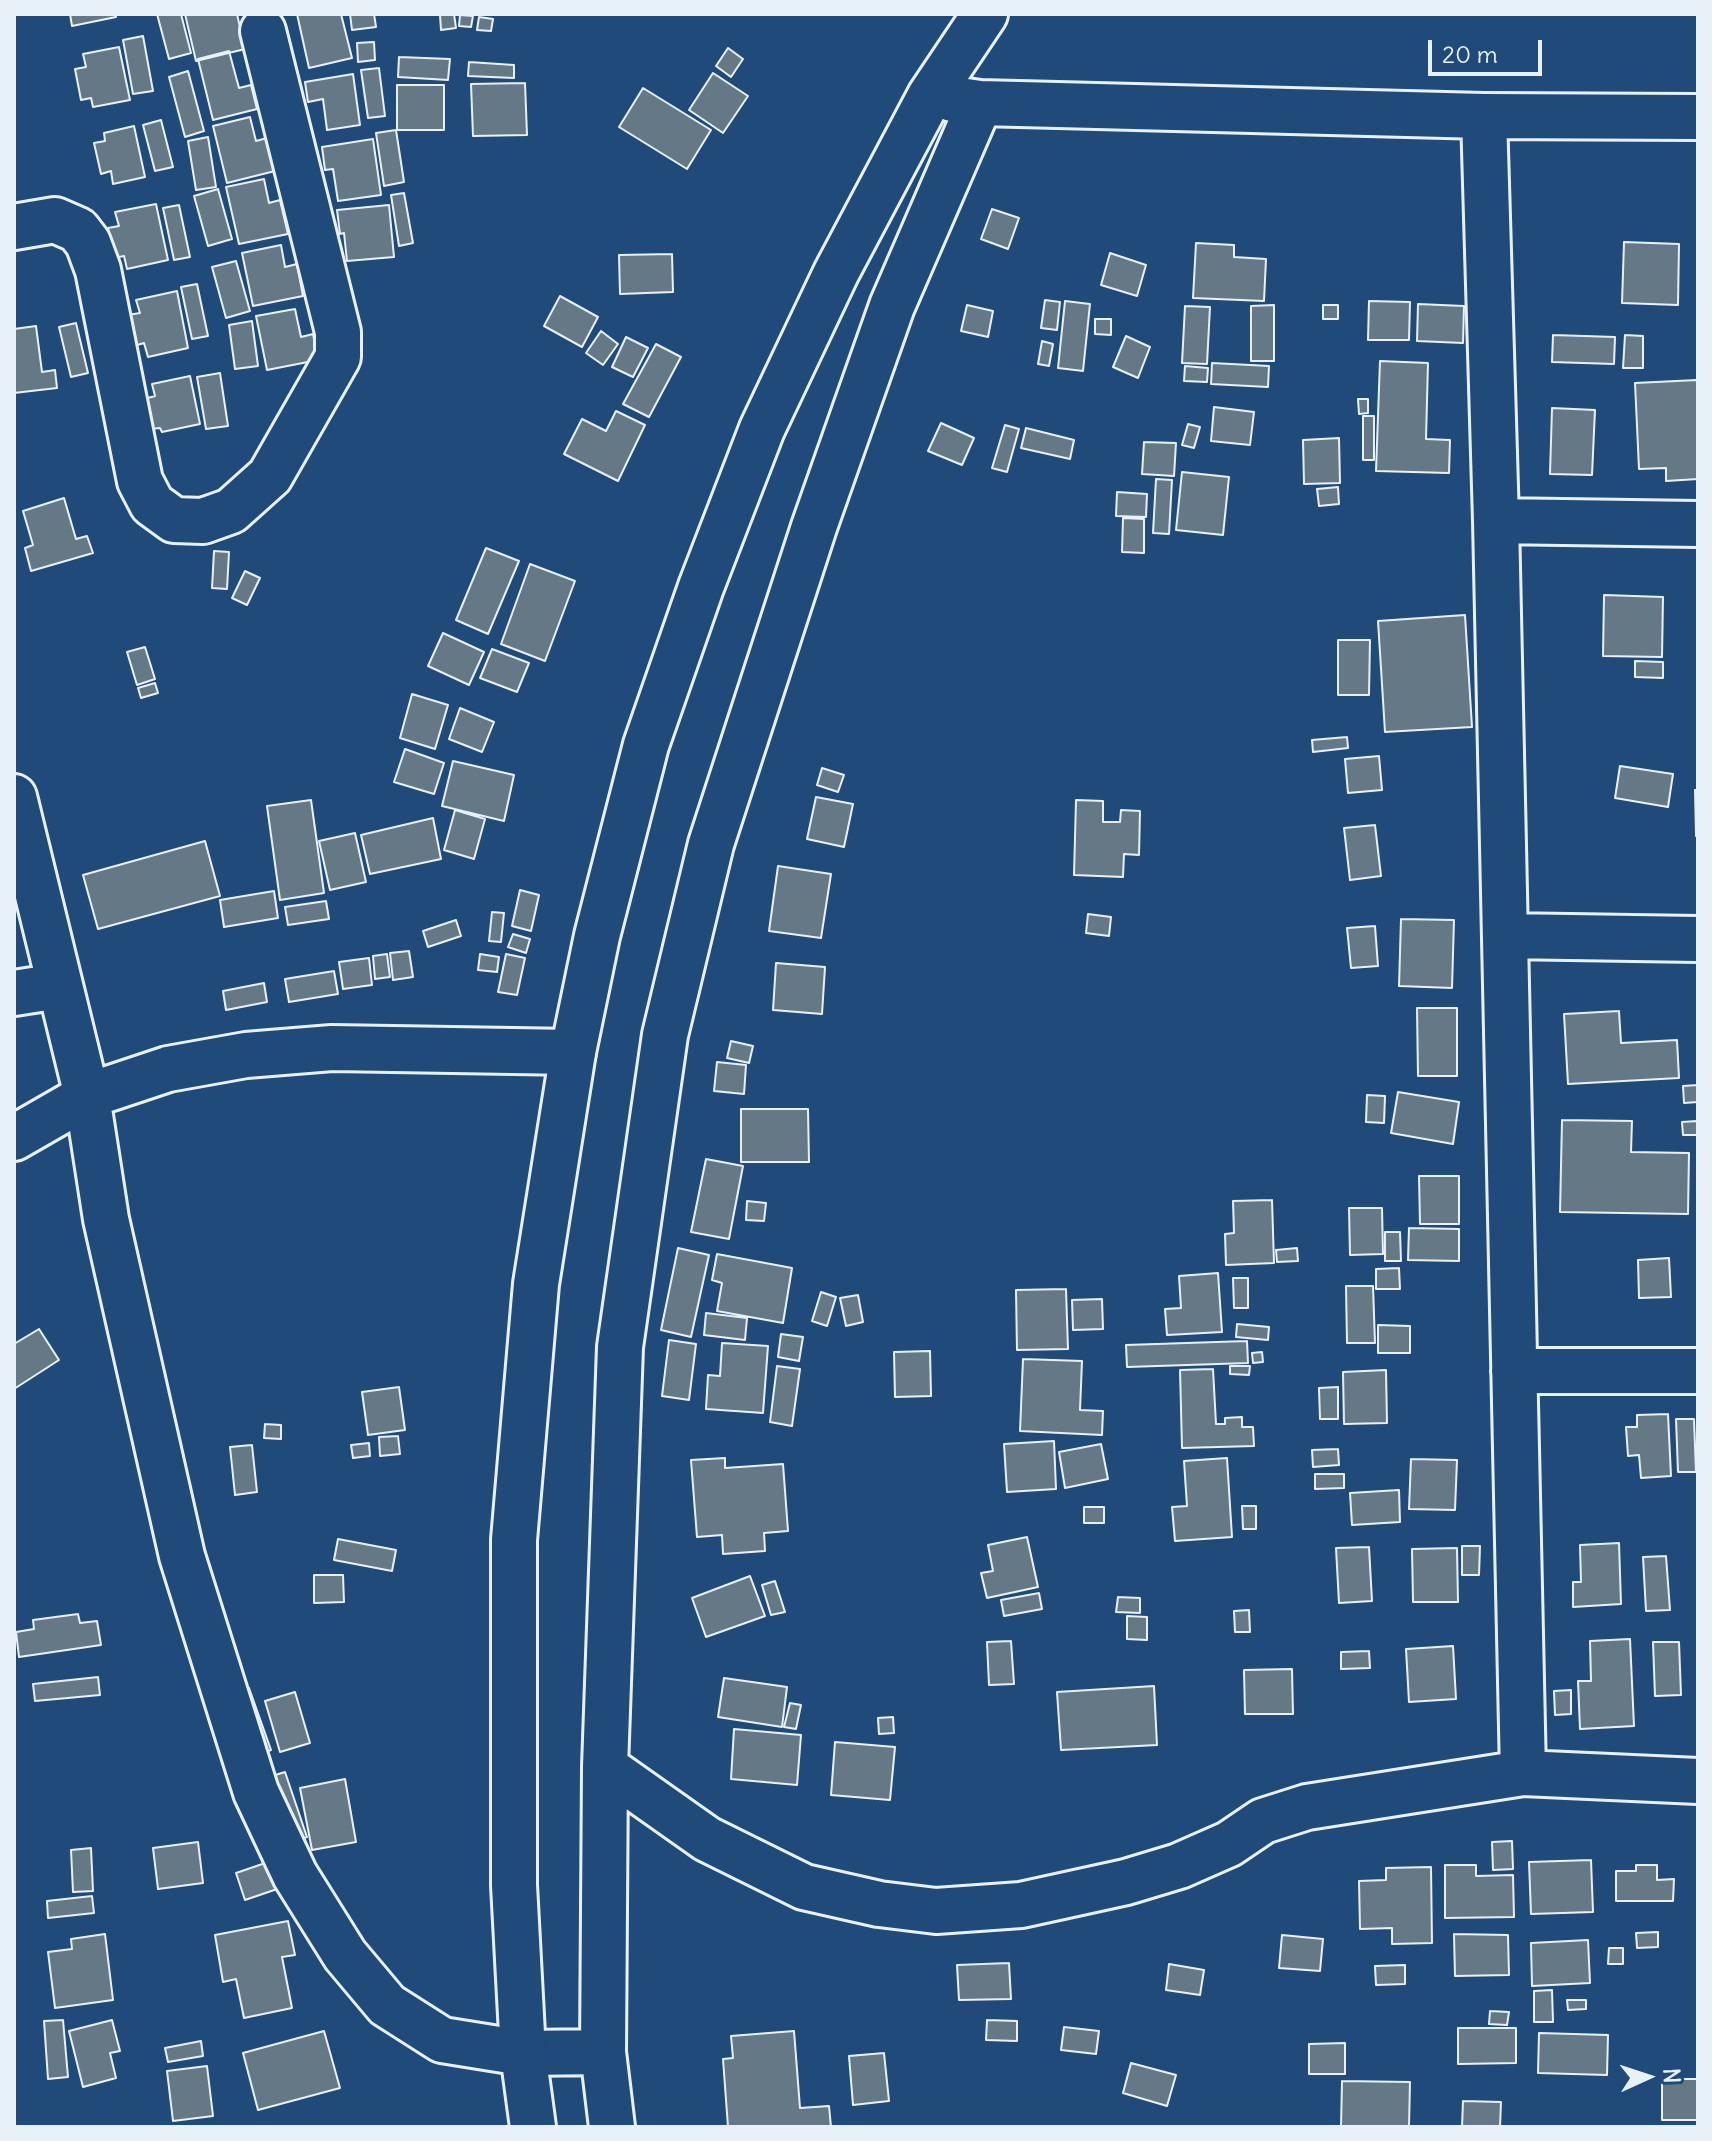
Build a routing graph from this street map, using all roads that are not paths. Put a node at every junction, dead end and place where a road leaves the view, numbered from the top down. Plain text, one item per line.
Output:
1 (985, 14) edge
2 (263, 31) dead end
3 (930, 96) junction
4 (980, 103) junction
5 (1484, 116) junction
6 (1698, 117) edge
7 (14, 227) edge
8 (1496, 521) junction
9 (1698, 524) edge
10 (14, 797) edge
11 (1505, 936) junction
12 (1698, 939) edge
13 (59, 986) junction
14 (14, 993) edge
15 (573, 1052) junction
16 (87, 1096) junction
17 (14, 1138) edge
18 (1514, 1371) junction
19 (1698, 1371) edge
20 (605, 1767) junction
21 (1523, 1773) junction
22 (1698, 1781) edge
23 (603, 2052) junction
24 (523, 2053) junction
25 (533, 2127) edge
26 (612, 2127) edge

1 - 3 street
2 - 7 street
3 - 4 street
3 - 15 street
4 - 5 street
4 - 20 street
5 - 6 street
5 - 8 street
8 - 9 street
8 - 11 street
10 - 13 street
11 - 12 street
11 - 18 street
13 - 14 street
13 - 16 street
15 - 16 street
15 - 24 street
16 - 17 street
16 - 24 street
18 - 19 street
18 - 21 street
20 - 21 street
20 - 23 street
21 - 22 street
23 - 24 street
23 - 26 street
24 - 25 street

